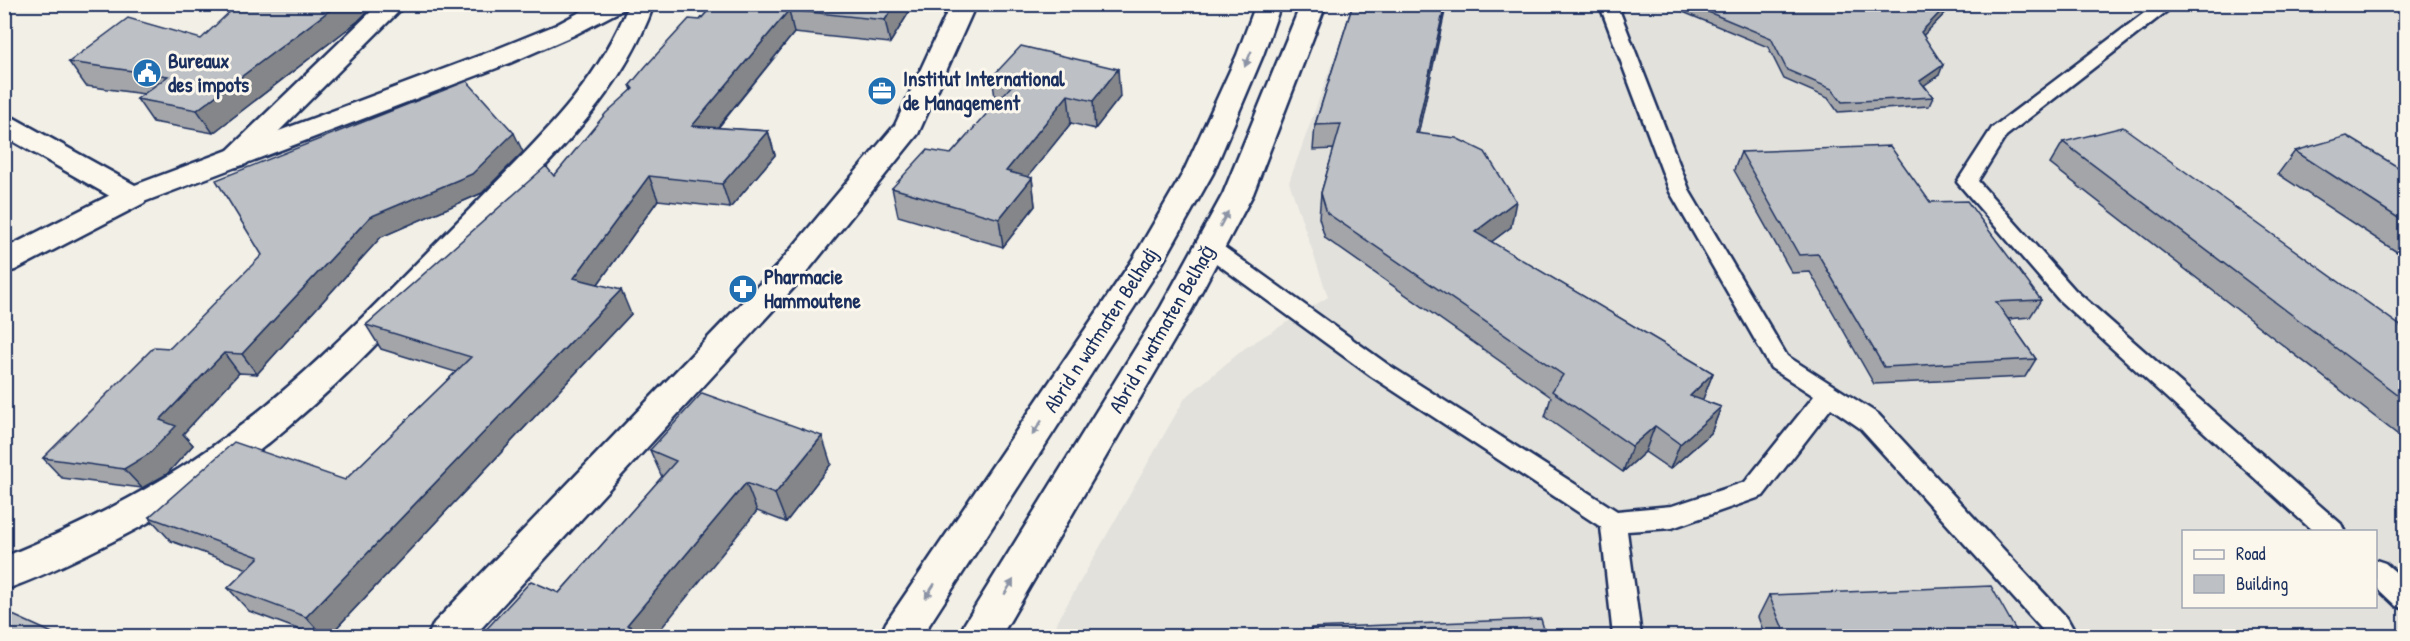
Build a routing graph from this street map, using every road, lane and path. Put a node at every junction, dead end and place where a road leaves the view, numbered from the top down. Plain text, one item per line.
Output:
1 (394, 4) edge
2 (615, 4) edge
3 (642, 4) edge
4 (963, 4) edge
5 (1269, 4) edge
6 (1314, 4) edge
7 (1620, 4) edge
8 (2168, 4) edge
9 (4, 124) edge
10 (236, 158) junction
11 (133, 196) junction
12 (1209, 248) junction
13 (4, 262) edge
14 (1829, 394) junction
15 (1613, 522) junction
16 (2331, 530) edge
17 (2377, 572) edge
18 (4, 574) edge
19 (2406, 598) edge
20 (447, 636) edge
21 (900, 636) edge
22 (979, 636) edge
23 (1627, 636) edge
24 (2063, 636) edge

1 - 10 street
2 - 10 street
3 - 18 street
4 - 20 street
5 -> 21 street, Abrid n watmaten Belhadj
12 -> 6 street, Abrid n watmaten Belḥaǧ
7 - 14 lane
8 - 16 lane
9 - 11 street
10 - 11 street
11 - 13 street
12 - 15 lane
22 -> 12 street, Abrid n watmaten Belḥaǧ
14 - 15 lane
14 - 24 lane
15 - 23 lane
17 - 19 lane

